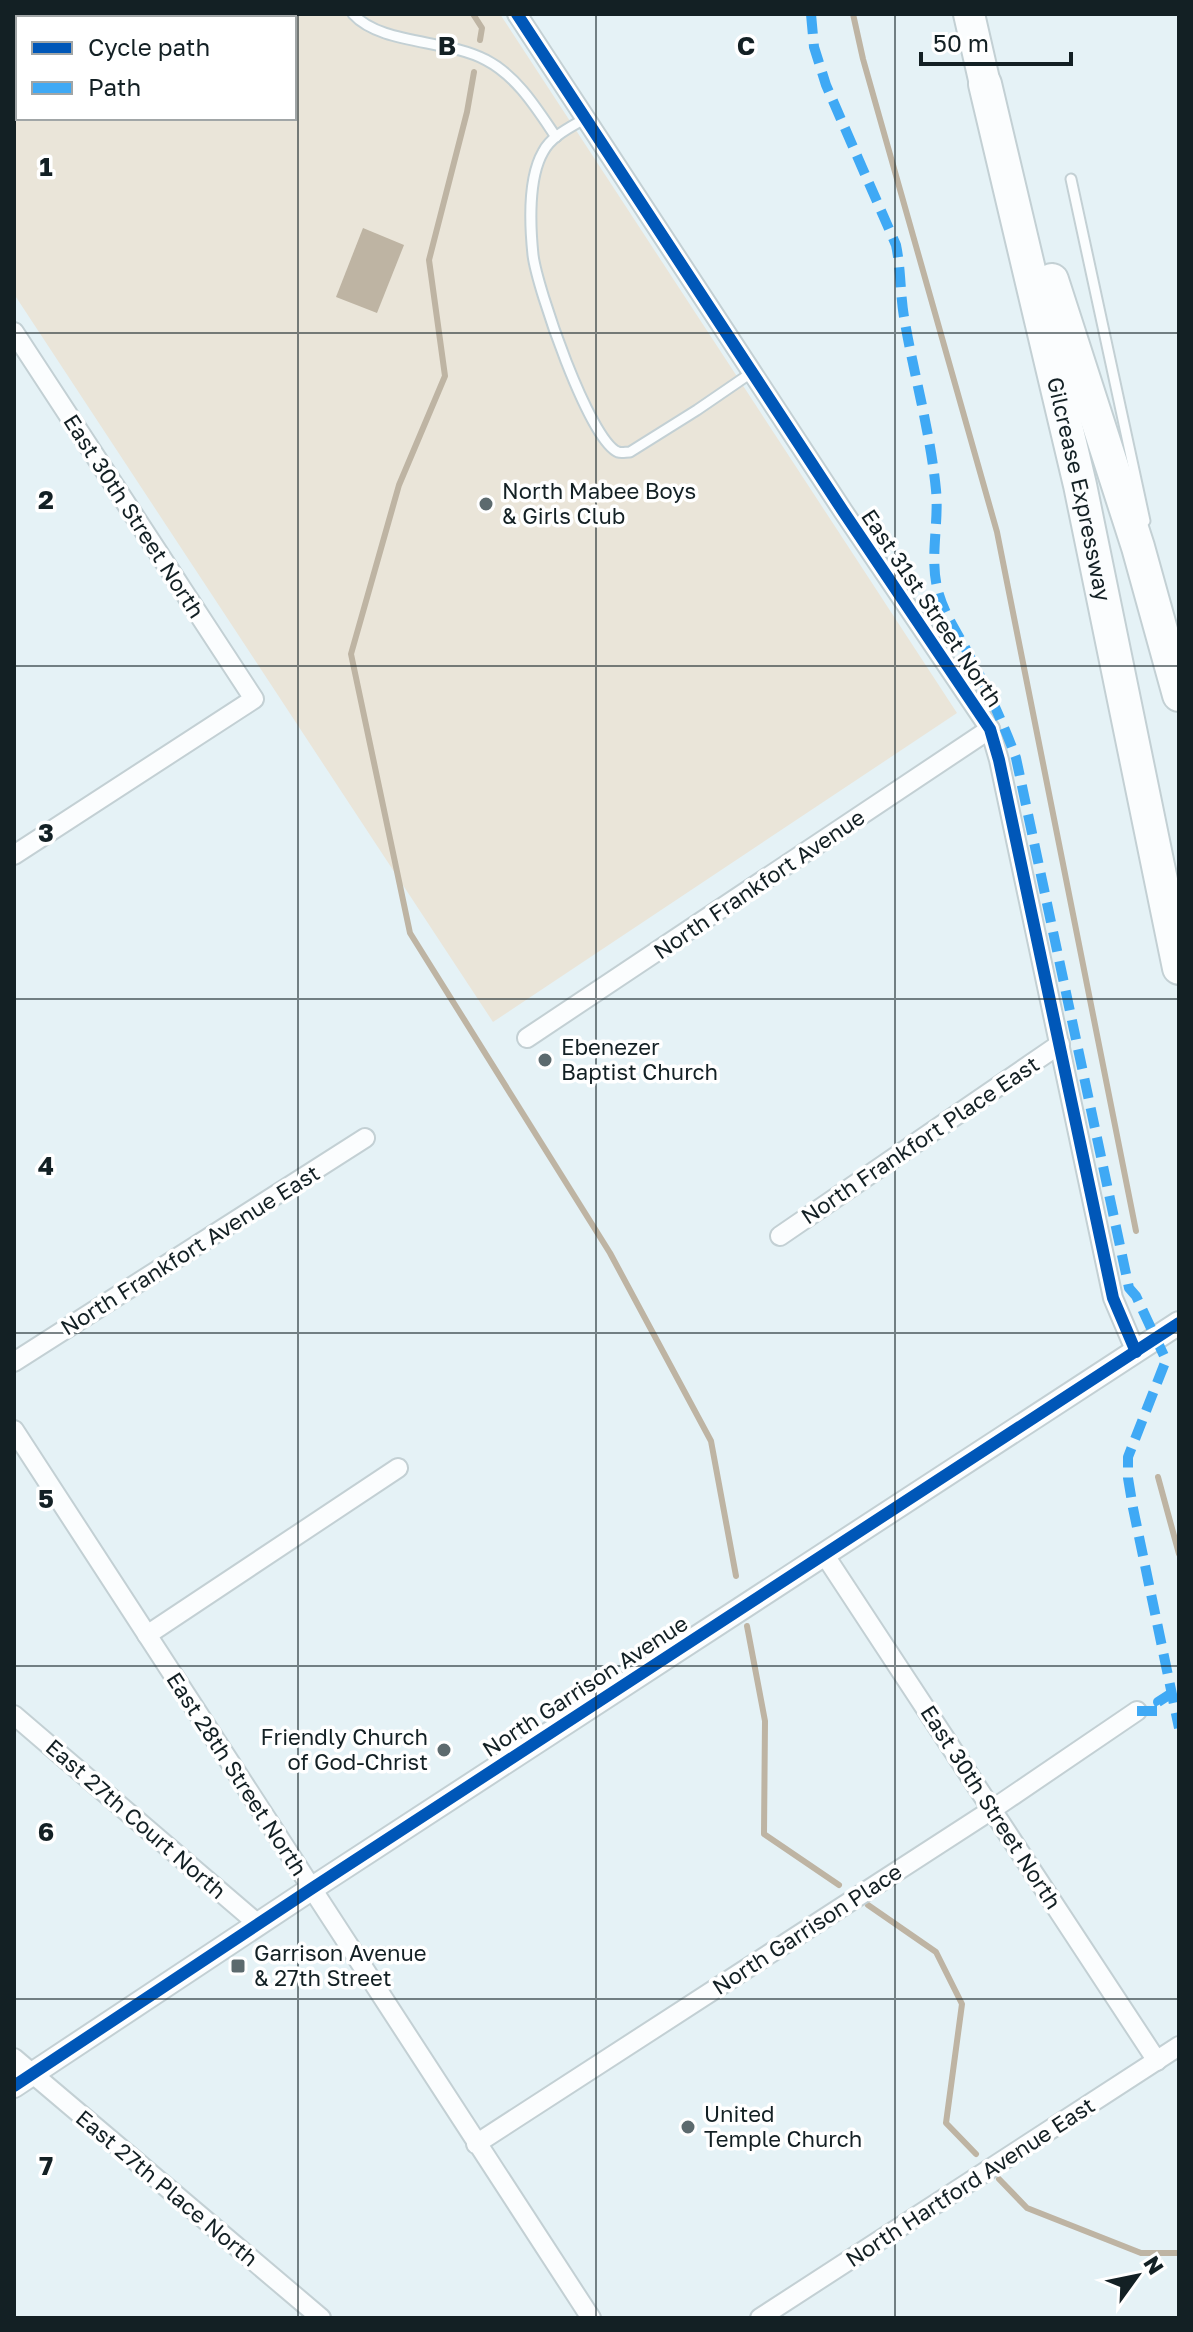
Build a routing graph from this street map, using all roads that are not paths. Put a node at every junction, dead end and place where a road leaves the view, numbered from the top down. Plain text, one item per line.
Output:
1 (353, 14) edge
2 (517, 14) edge
3 (969, 14) edge
4 (985, 84) junction
5 (586, 118) junction
6 (556, 137) junction
7 (1071, 179) dead end
8 (14, 332) edge
9 (751, 373) junction
10 (1149, 537) dead end
11 (1155, 568) dead end
12 (1179, 677) edge
13 (1179, 695) edge
14 (990, 729) junction
15 (17, 847) edge
16 (1179, 968) edge
17 (527, 1038) dead end
18 (1060, 1044) junction
19 (365, 1138) dead end
20 (780, 1236) dead end
21 (1179, 1323) edge
22 (1136, 1352) junction
23 (14, 1362) edge
24 (14, 1430) edge
25 (398, 1468) dead end
26 (824, 1554) junction
27 (147, 1635) junction
28 (1137, 1711) dead end
29 (14, 1715) edge
30 (993, 1809) junction
31 (311, 1889) junction
32 (258, 1924) junction
33 (1179, 2046) edge
34 (14, 2058) edge
35 (1157, 2061) junction
36 (23, 2080) edge
37 (476, 2144) junction
38 (321, 2318) edge
39 (591, 2318) edge
40 (760, 2318) edge

1 - 6 lane
2 - 5 street, East 31st Street North
3 - 4 highway, Gilcrease Expressway
4 - 13 highway
4 - 16 highway, Gilcrease Expressway
5 - 6 lane
5 - 9 street, East 31st Street North
6 - 9 lane
7 - 10 lane
8 - 15 street, East 30th Street North
9 - 14 street, East 31st Street North
11 - 12 lane
14 - 17 street, North Frankfort Avenue
14 - 18 street, East 31st Street North
18 - 20 street, North Frankfort Place East
18 - 22 street, East 31st Street North
19 - 23 street, North Frankfort Avenue East
21 - 22 street, North Garrison Avenue
22 - 26 street, North Garrison Avenue
24 - 27 street, East 28th Street North
25 - 27 street
26 - 30 street, East 30th Street North
26 - 31 street, North Garrison Avenue
27 - 31 street, East 28th Street North
28 - 30 street, North Garrison Place
29 - 32 street, East 27th Court North
30 - 35 street, East 30th Street North
30 - 37 street, North Garrison Place
31 - 32 street, North Garrison Avenue
31 - 37 street, East 28th Street North
32 - 36 street, North Garrison Avenue
33 - 35 street, North Hartford Avenue East
34 - 36 street, East 27th Place North
35 - 40 street, North Hartford Avenue East
36 - 38 street, East 27th Place North
37 - 39 street, East 28th Street North

